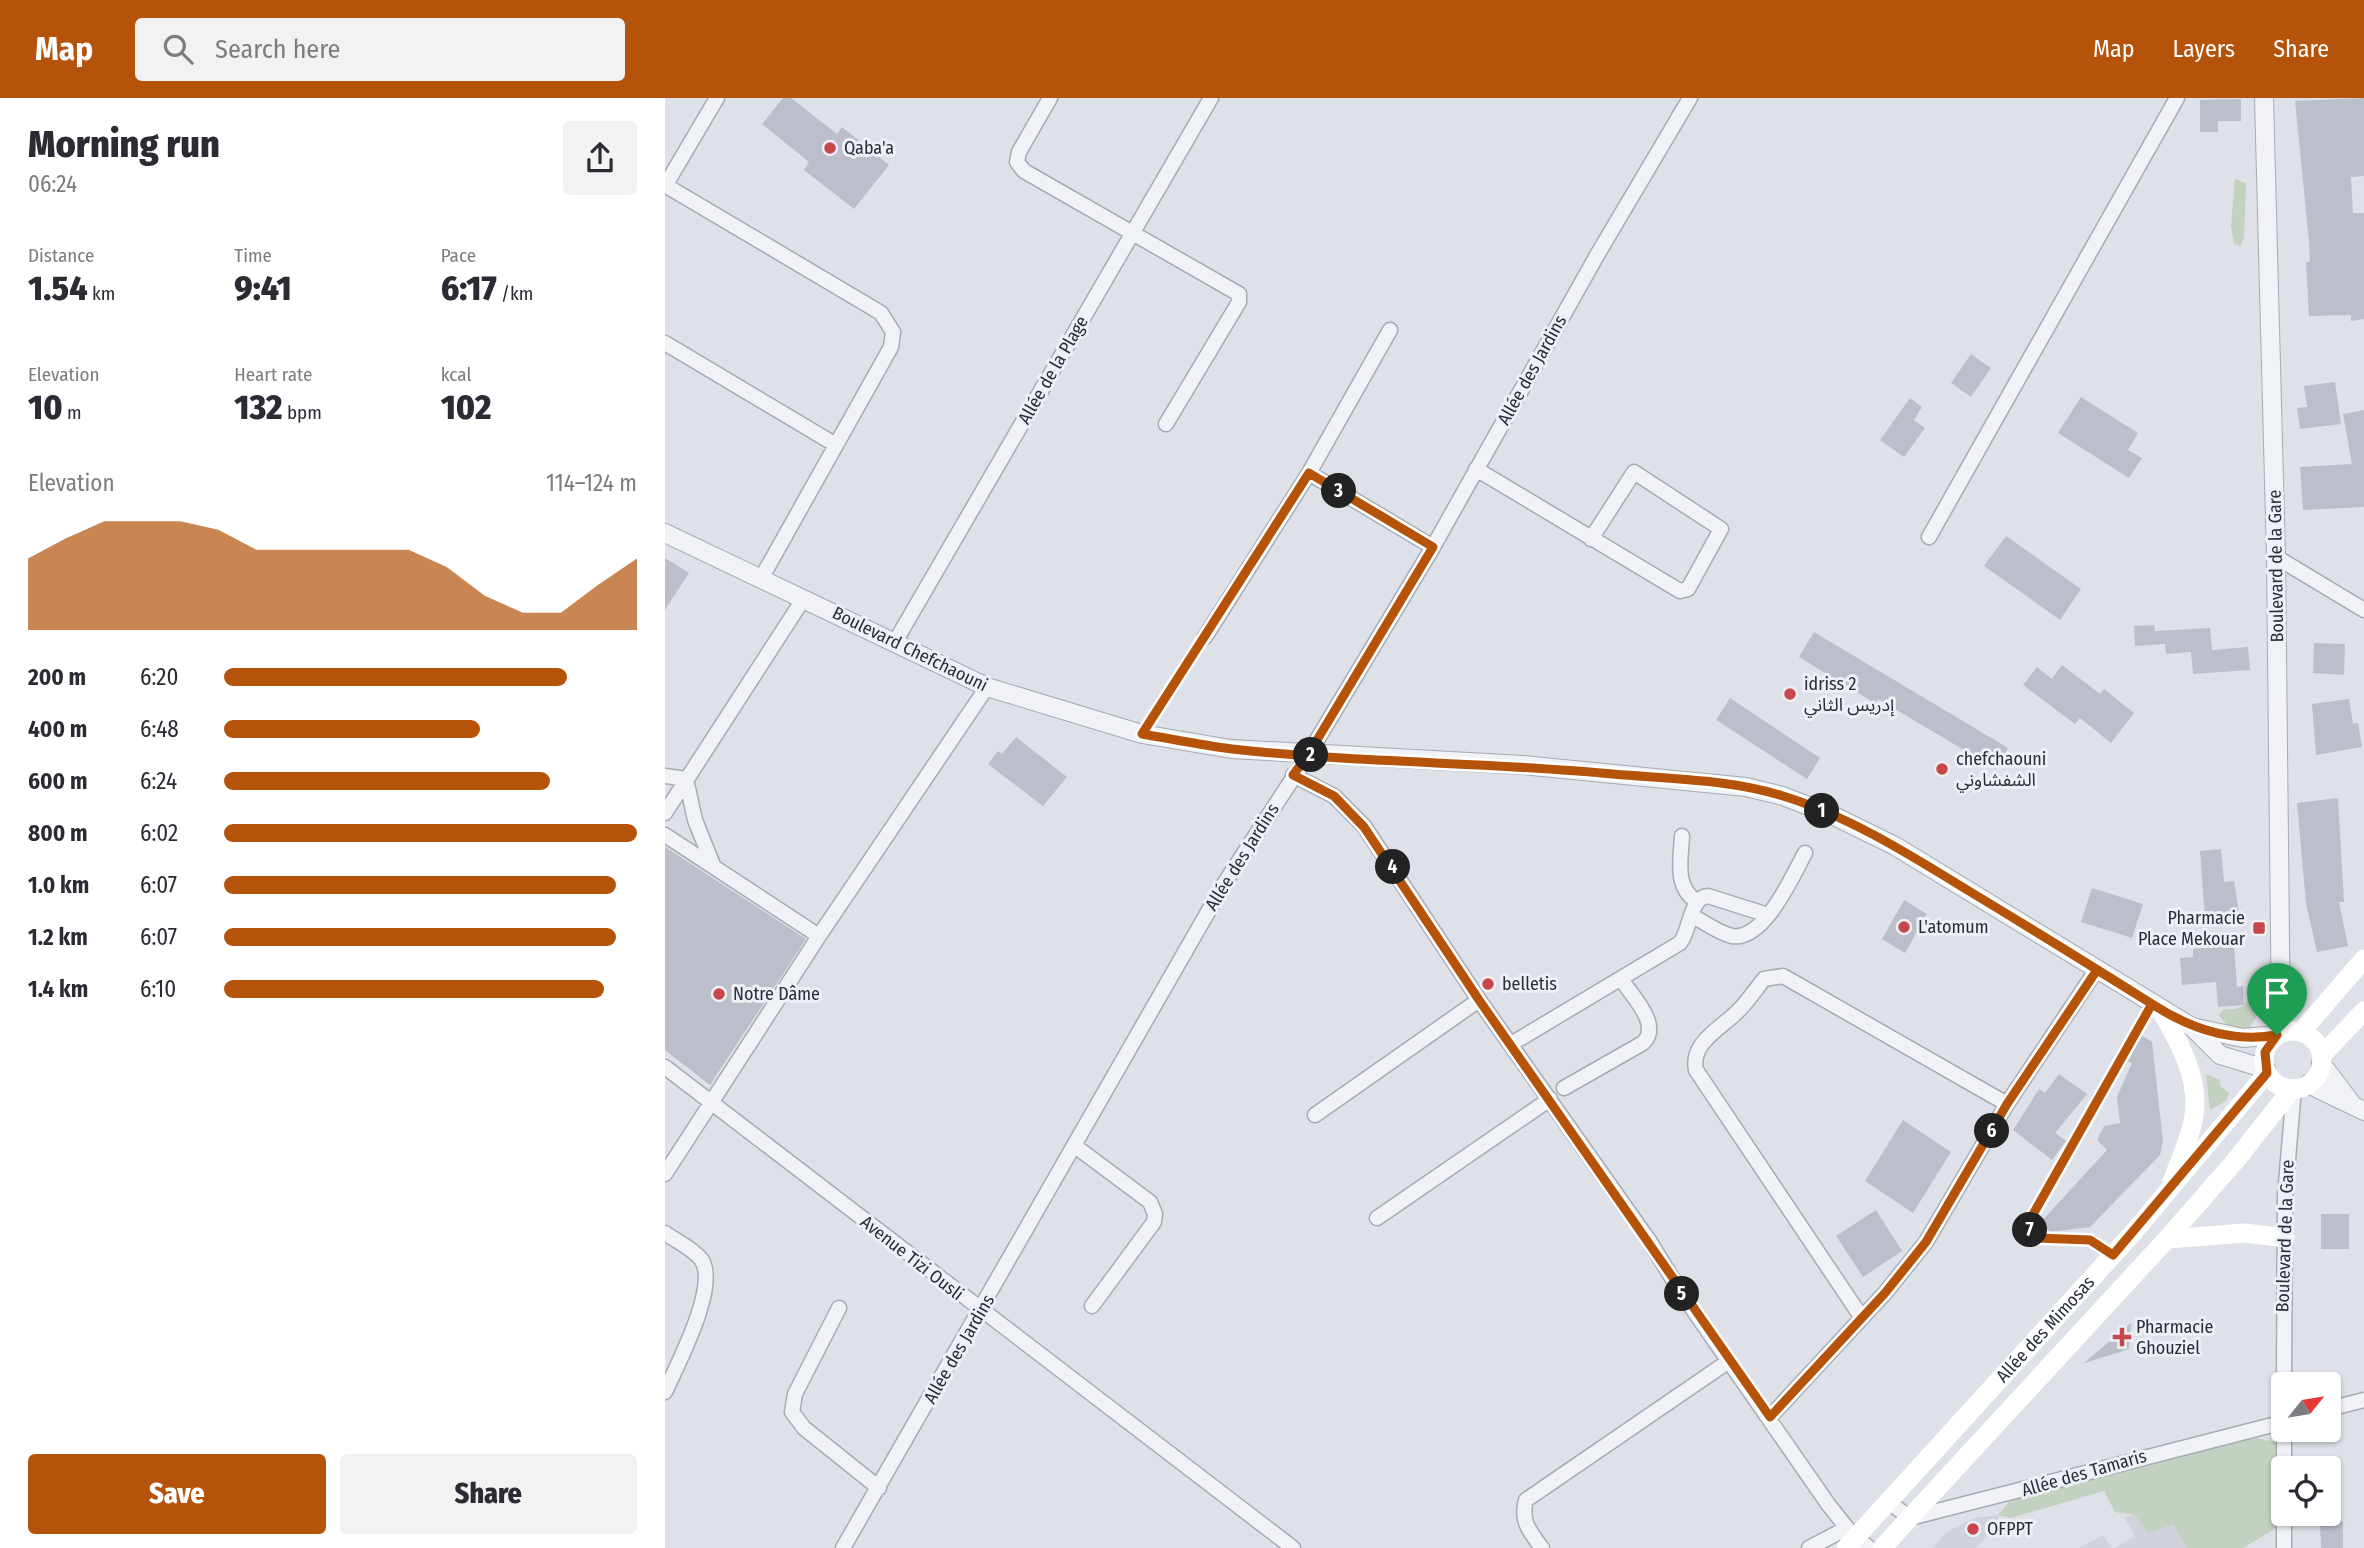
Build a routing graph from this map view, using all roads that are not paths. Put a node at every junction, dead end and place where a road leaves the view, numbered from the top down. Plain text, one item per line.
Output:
1 (716, 98) edge
2 (1050, 98) edge
3 (1211, 98) edge
4 (1690, 98) edge
5 (2177, 98) edge
6 (2264, 98) edge
7 (670, 169) edge
8 (665, 185) edge
9 (1132, 234) junction
10 (1390, 330) dead end
11 (665, 343) edge
12 (1166, 424) dead end
13 (836, 445) junction
14 (1476, 469) junction
15 (1309, 473) junction
16 (665, 533) edge
17 (1929, 537) dead end
18 (1591, 539) junction
19 (1433, 547) junction
20 (2276, 557) junction
21 (762, 577) junction
22 (804, 598) junction
23 (2364, 610) edge
24 (1205, 637) joint
25 (895, 642) junction
26 (987, 687) junction
27 (1142, 734) junction
28 (1308, 755) junction
29 (1293, 775) junction
30 (665, 776) edge
31 (686, 779) junction
32 (665, 813) edge
33 (665, 835) edge
34 (1682, 835) dead end
35 (1805, 853) dead end
36 (714, 866) junction
37 (1696, 901) junction
38 (1768, 915) junction
39 (1693, 916) junction
40 (819, 936) junction
41 (2364, 959) edge
42 (2097, 970) junction
43 (1621, 979) junction
44 (1479, 1000) junction
45 (2156, 1006) junction
46 (2364, 1011) edge
47 (2192, 1027) junction
48 (2301, 1032) junction
49 (2279, 1034) junction
50 (1511, 1044) junction
51 (2321, 1059) junction
52 (665, 1067) edge
53 (2267, 1071) junction
54 (2298, 1087) junction
55 (1564, 1088) dead end
56 (1550, 1099) junction
57 (711, 1101) junction
58 (2007, 1104) junction
59 (2357, 1107) edge
60 (1315, 1115) dead end
61 (1075, 1146) junction
62 (665, 1174) edge
63 (2169, 1190) junction
64 (1377, 1218) dead end
65 (665, 1233) edge
66 (2285, 1238) junction
67 (2167, 1239) junction
68 (2113, 1255) junction
69 (1092, 1306) dead end
70 (839, 1308) dead end
71 (981, 1311) junction
72 (1863, 1318) junction
73 (1729, 1361) junction
74 (2284, 1372) edge
75 (665, 1392) edge
76 (2364, 1400) edge
77 (2341, 1406) edge
78 (1770, 1417) junction
79 (2271, 1425) edge
80 (879, 1488) junction
81 (1889, 1502) junction
82 (1910, 1518) junction
83 (2284, 1526) edge
84 (1855, 1540) edge
85 (843, 1548) edge
86 (1293, 1548) edge
87 (1542, 1548) edge
88 (1809, 1548) edge
89 (1882, 1548) edge
90 (2284, 1548) edge

1 - 7 street
2 - 9 street
3 - 9 street, Allée de la Plage
4 - 14 street, Allée des Jardins
5 - 17 street
6 - 20 street, Boulevard de la Gare
7 - 8 street
8 - 13 street
9 - 12 street
9 - 25 street, Allée de la Plage
10 - 15 street
11 - 13 street
13 - 21 street
14 - 18 street
14 - 19 street, Allée des Jardins
15 - 19 street
15 - 24 street
16 - 21 street, Boulevard Chefchaouni
18 - 18 street
19 - 28 street, Allée des Jardins
20 - 23 street
20 - 49 street, Boulevard de la Gare
21 - 22 street, Boulevard Chefchaouni
22 - 25 street, Boulevard Chefchaouni
22 - 31 street
24 - 27 lane
25 - 26 street, Boulevard Chefchaouni
26 - 27 street, Boulevard Chefchaouni
26 - 40 street
27 - 28 street, Boulevard Chefchaouni
28 - 29 street, Allée des Jardins
28 - 42 street, Boulevard Chefchaouni
29 - 44 street
29 - 61 street, Allée des Jardins
30 - 31 street
31 - 32 street
31 - 36 street
33 - 36 street
34 - 37 street
35 - 38 street
36 - 40 street
37 - 38 street
37 - 39 street
38 - 39 street
39 - 43 street
40 - 57 street
41 - 48 main road
42 - 45 street, Boulevard Chefchaouni
42 - 58 street
43 - 50 street
43 - 55 street
44 - 50 street
44 - 60 street
45 - 47 street, Boulevard Chefchaouni
45 - 63 main road
45 - 68 lane
46 - 51 main road
47 - 49 street, Boulevard Chefchaouni
47 - 53 street, Boulevard Chefchaouni
48 - 49 main road
48 - 51 main road
49 - 53 main road
50 - 56 street
51 - 54 main road
51 - 59 street
52 - 57 street, Avenue Tizi Ousli
53 - 54 main road
53 - 63 main road, Allée des Mimosas
54 - 59 street
54 - 66 street, Boulevard de la Gare
54 - 67 main road, Allée des Mimosas
56 - 64 street
56 - 73 street
57 - 62 street
57 - 71 street, Avenue Tizi Ousli
58 - 72 street
58 - 72 street
61 - 69 street
61 - 71 street, Allée des Jardins
63 - 68 main road, Allée des Mimosas
65 - 75 street
66 - 67 main road
66 - 74 street, Boulevard de la Gare
67 - 82 main road, Allée des Mimosas
68 - 81 main road, Allée des Mimosas
70 - 80 street
71 - 80 street, Allée des Jardins
71 - 86 street, Avenue Tizi Ousli
72 - 78 street
73 - 78 street
73 - 87 street
76 - 77 street
78 - 84 street
79 - 82 street, Allée des Tamaris
80 - 85 street, Allée des Jardins
81 - 82 street
81 - 84 main road, Allée des Mimosas
82 - 89 main road, Allée des Mimosas
83 - 90 street
84 - 88 street

